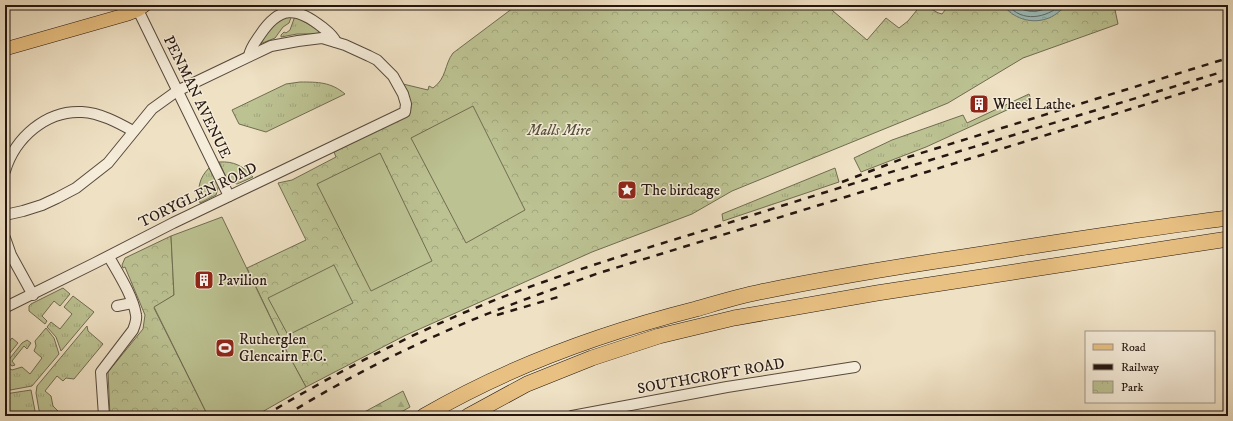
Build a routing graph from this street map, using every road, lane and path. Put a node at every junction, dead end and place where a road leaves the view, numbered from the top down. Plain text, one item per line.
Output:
1 (134, 9) edge
2 (336, 42) junction
3 (5, 49) edge
4 (249, 56) junction
5 (177, 91) junction
6 (133, 130) junction
7 (5, 170) edge
8 (229, 196) junction
9 (1228, 213) edge
10 (5, 215) edge
11 (1228, 218) edge
12 (1169, 226) junction
13 (5, 238) edge
14 (1228, 239) edge
15 (1228, 245) edge
16 (1161, 248) junction
17 (109, 256) junction
18 (33, 294) junction
19 (132, 304) junction
20 (5, 305) edge
21 (117, 306) dead end
22 (855, 367) dead end
23 (104, 416) edge
24 (424, 416) edge
25 (468, 416) edge
26 (572, 416) edge

1 - 3 main road
1 - 5 street, PENMAN AVENUE
2 - 4 street
2 - 4 street
2 - 8 street, TORYGLEN ROAD
4 - 5 street
5 - 6 street
5 - 8 street, PENMAN AVENUE
6 - 7 street
6 - 10 street
8 - 17 street, TORYGLEN ROAD
9 - 12 highway
11 - 12 highway
12 - 24 highway
13 - 18 street
14 - 16 highway
15 - 16 highway
16 - 25 highway
17 - 18 street, TORYGLEN ROAD
17 - 19 street
18 - 20 street, TORYGLEN ROAD
19 - 21 street
19 - 23 street
22 - 26 street, SOUTHCROFT ROAD

